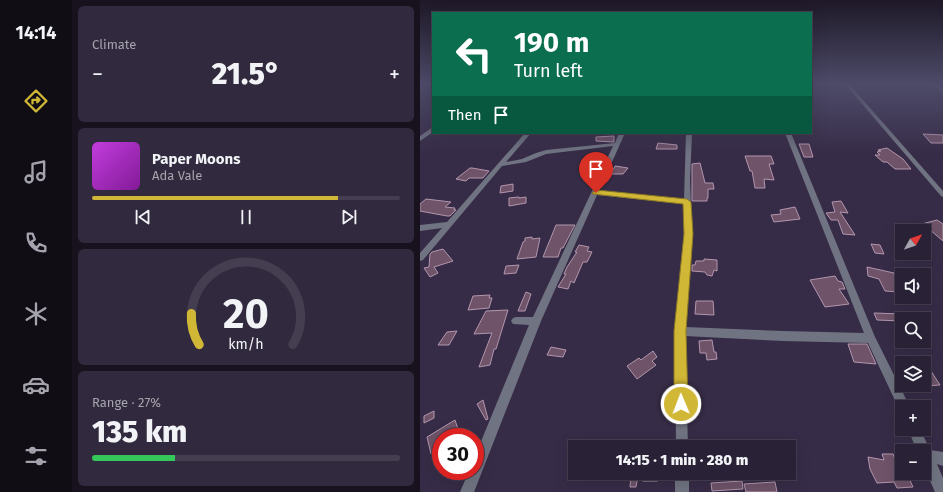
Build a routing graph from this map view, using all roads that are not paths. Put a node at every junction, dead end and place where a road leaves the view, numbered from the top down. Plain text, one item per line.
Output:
1 (867, 107) edge
2 (432, 130) edge
3 (527, 134) edge
4 (622, 134) edge
5 (689, 134) edge
6 (788, 134) edge
7 (421, 138) edge
8 (617, 144) junction
9 (500, 165) junction
10 (596, 193) junction
11 (943, 195) edge
12 (687, 202) junction
13 (450, 224) junction
14 (420, 228) edge
15 (420, 258) edge
16 (516, 321) dead end
17 (536, 321) junction
18 (680, 331) junction
19 (872, 338) junction
20 (901, 400) edge
21 (682, 440) edge
22 (931, 457) edge
23 (943, 459) edge
24 (931, 466) edge
25 (682, 480) edge
26 (467, 492) edge
27 (682, 492) edge
28 (942, 492) edge

1 - 11 street
2 - 7 street
3 - 9 street
4 - 8 street
5 - 12 street
6 - 19 street
8 - 9 street
8 - 10 street
9 - 13 street
10 - 12 street
10 - 17 street
12 - 18 street
13 - 14 street
13 - 15 street
16 - 17 street
17 - 26 street
18 - 19 street
18 - 21 street
19 - 20 street
22 - 23 street
24 - 28 street
25 - 27 street

